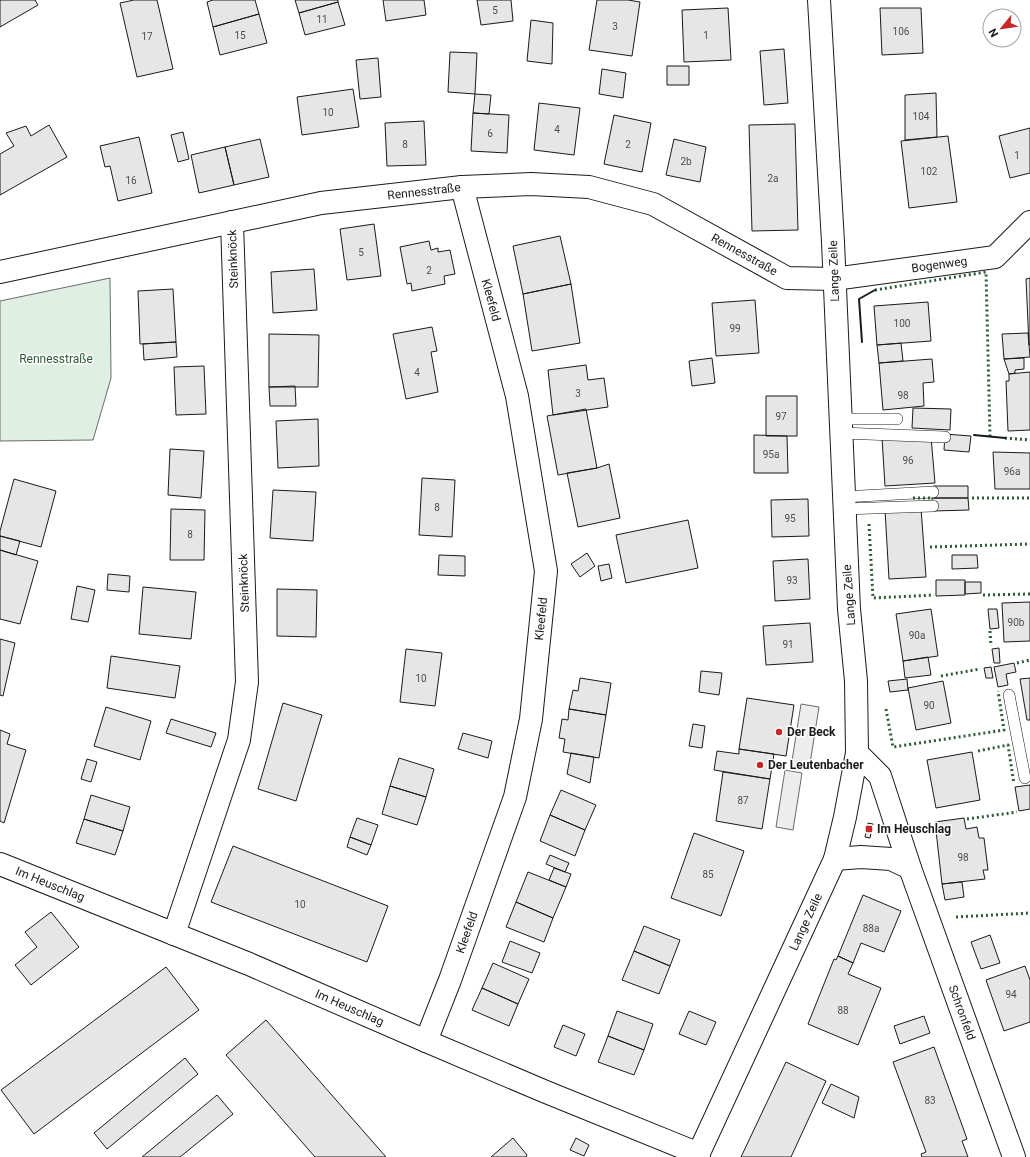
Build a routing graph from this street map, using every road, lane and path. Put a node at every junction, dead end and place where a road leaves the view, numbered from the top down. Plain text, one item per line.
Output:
1 (819, 0) edge
2 (462, 187) junction
3 (232, 222) junction
4 (1030, 222) edge
5 (0, 272) edge
6 (834, 279) junction
7 (897, 419) dead end
8 (840, 426) junction
9 (945, 437) dead end
10 (933, 492) dead end
11 (844, 503) junction
12 (933, 506) dead end
13 (1009, 695) dead end
14 (857, 753) junction
15 (1025, 778) dead end
16 (835, 860) junction
17 (0, 864) edge
18 (910, 868) junction
19 (174, 934) junction
20 (426, 1042) junction
21 (698, 1155) edge
22 (1014, 1157) edge

1 - 6 street, Lange Zeile
2 - 3 street, Rennesstraße
2 - 6 street, Rennesstraße
2 - 20 street, Kleefeld
3 - 5 street, Rennesstraße
3 - 19 street, Steinknöck
4 - 6 street, Bogenweg
6 - 8 street, Lange Zeile
7 - 8 lane
8 - 9 lane
8 - 11 street, Lange Zeile
10 - 11 lane
11 - 12 lane
11 - 14 street, Lange Zeile
13 - 15 lane
14 - 16 street, Lange Zeile
14 - 18 street, Schronfeld
16 - 18 street
16 - 21 street, Lange Zeile
17 - 19 street, Im Heuschlag
18 - 22 street, Schronfeld
19 - 20 street, Im Heuschlag
20 - 21 street, Im Heuschlag

